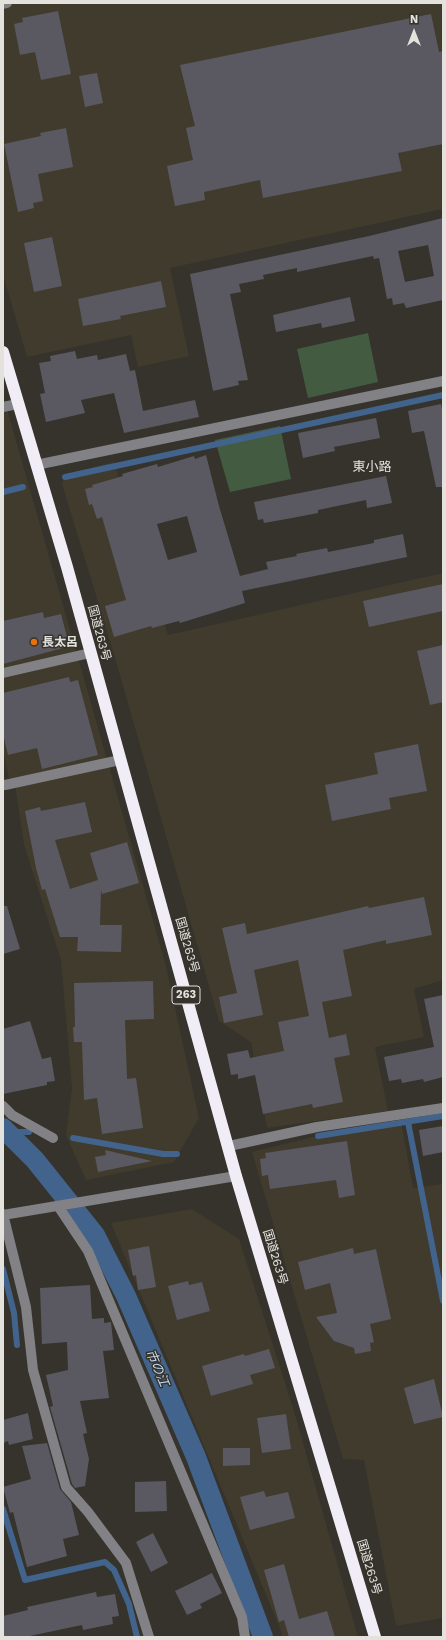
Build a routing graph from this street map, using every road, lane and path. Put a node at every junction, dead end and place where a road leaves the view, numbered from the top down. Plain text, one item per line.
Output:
1 (7, 3) edge
2 (3, 4) edge
3 (3, 352) edge
4 (443, 381) edge
5 (18, 404) junction
6 (3, 407) edge
7 (36, 465) junction
8 (90, 653) junction
9 (3, 673) edge
10 (120, 760) junction
11 (4, 785) dead end
12 (3, 1106) edge
13 (443, 1108) edge
14 (53, 1138) dead end
15 (229, 1146) junction
16 (236, 1176) junction
17 (58, 1206) junction
18 (3, 1215) edge
19 (149, 1637) edge
20 (245, 1637) edge
21 (375, 1637) edge

1 - 2 street
3 - 5 highway, 国道263号 / 263
4 - 7 street
5 - 6 street
5 - 7 highway, 国道263号 / 263
7 - 8 highway, 国道263号 / 263
8 - 9 street
8 - 10 highway, 国道263号 / 263
10 - 11 street
10 - 15 highway, 国道263号 / 263
12 - 14 street
13 - 15 street
15 - 16 highway, 国道263号 / 263
16 - 17 street
16 - 21 highway, 国道263号 / 263
17 - 18 street
17 - 20 street
18 - 19 street

